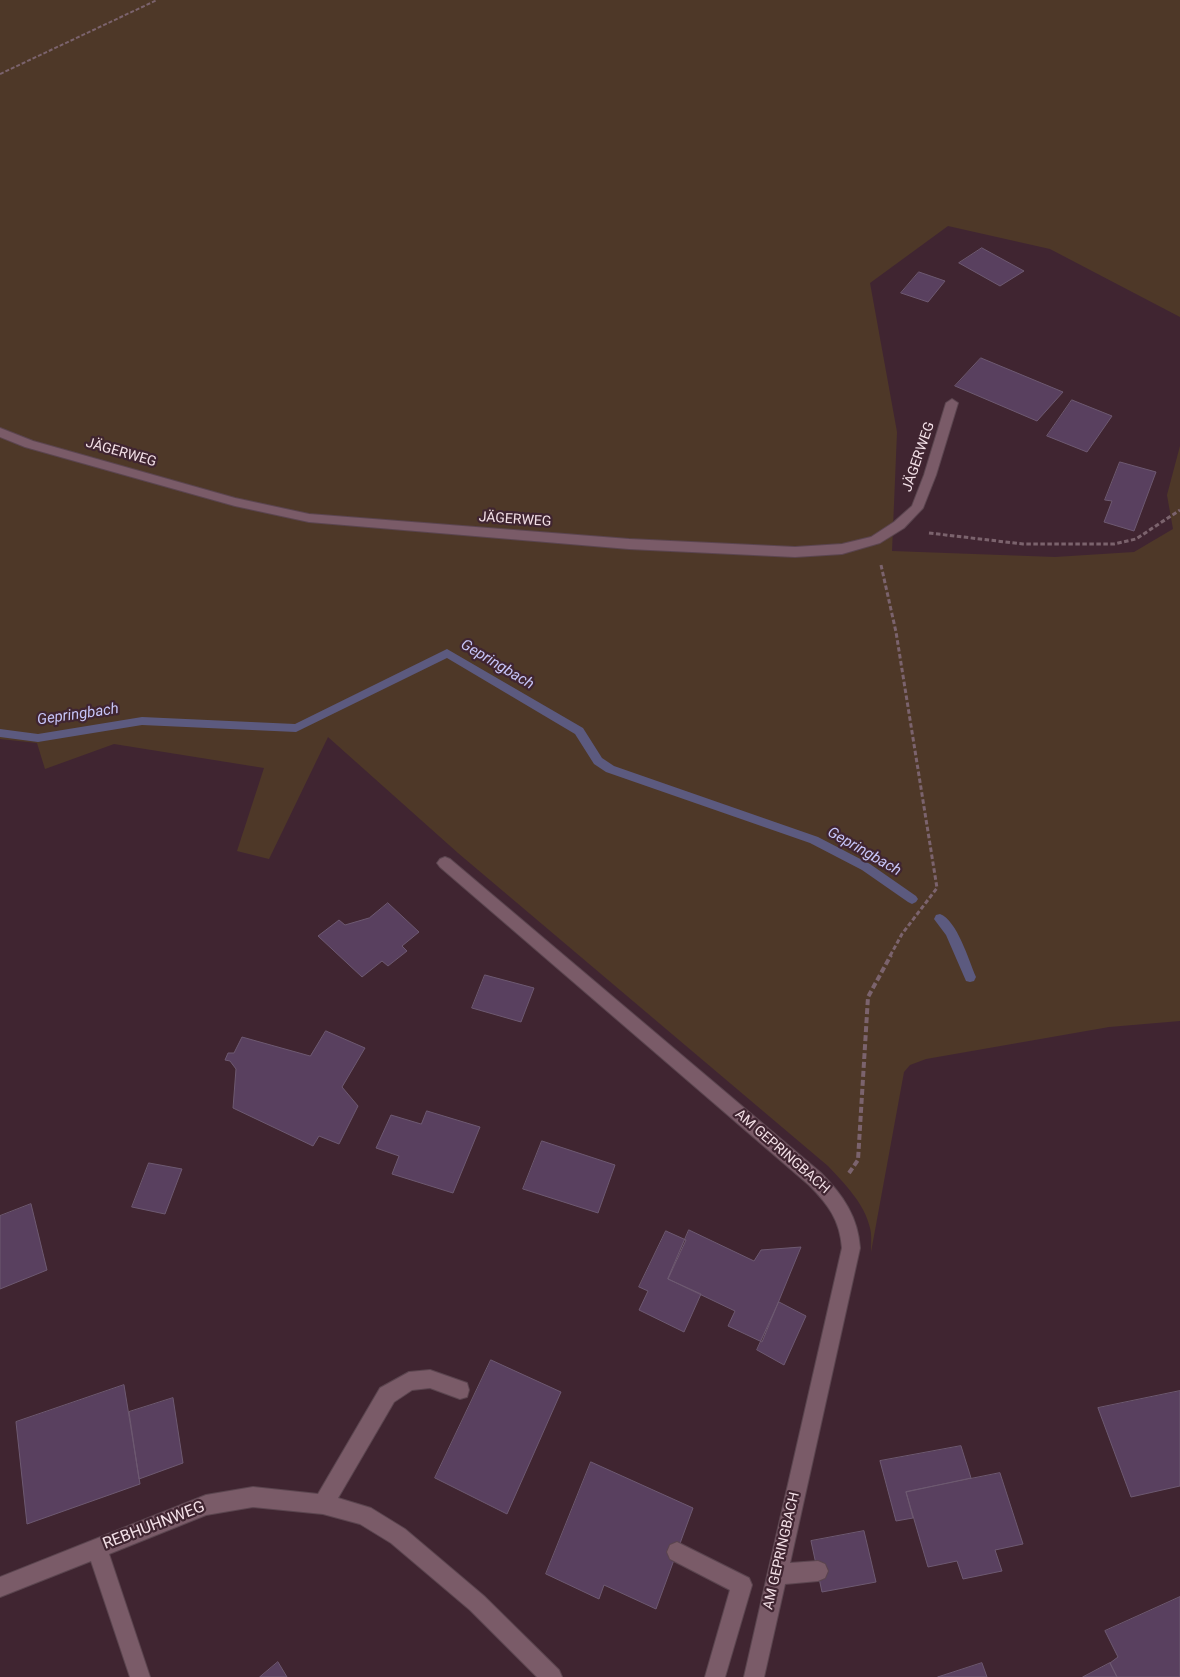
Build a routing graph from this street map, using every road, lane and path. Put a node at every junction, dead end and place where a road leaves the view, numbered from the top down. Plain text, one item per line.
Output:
1 (157, 0) edge
2 (0, 74) edge
3 (952, 403) dead end
4 (0, 432) edge
5 (1180, 510) edge
6 (899, 525) junction
7 (875, 540) junction
8 (445, 863) dead end
9 (833, 1197) junction
10 (460, 1390) dead end
11 (323, 1504) junction
12 (97, 1548) junction
13 (677, 1552) dead end
14 (818, 1571) dead end
15 (777, 1574) junction
16 (0, 1587) edge
17 (140, 1677) edge
18 (552, 1677) edge
19 (715, 1677) edge
20 (754, 1677) edge

1 - 2 path
3 - 6 street, JÄGERWEG
4 - 7 street, JÄGERWEG
5 - 6 path
6 - 7 street, JÄGERWEG
7 - 9 path
8 - 9 street, AM GEPRINGBACH
9 - 15 street, AM GEPRINGBACH
10 - 11 street
11 - 12 street, REBHUHNWEG
11 - 18 street, REBHUHNWEG
12 - 16 street, REBHUHNWEG
12 - 17 street
13 - 19 street
14 - 15 street
15 - 20 street, AM GEPRINGBACH

